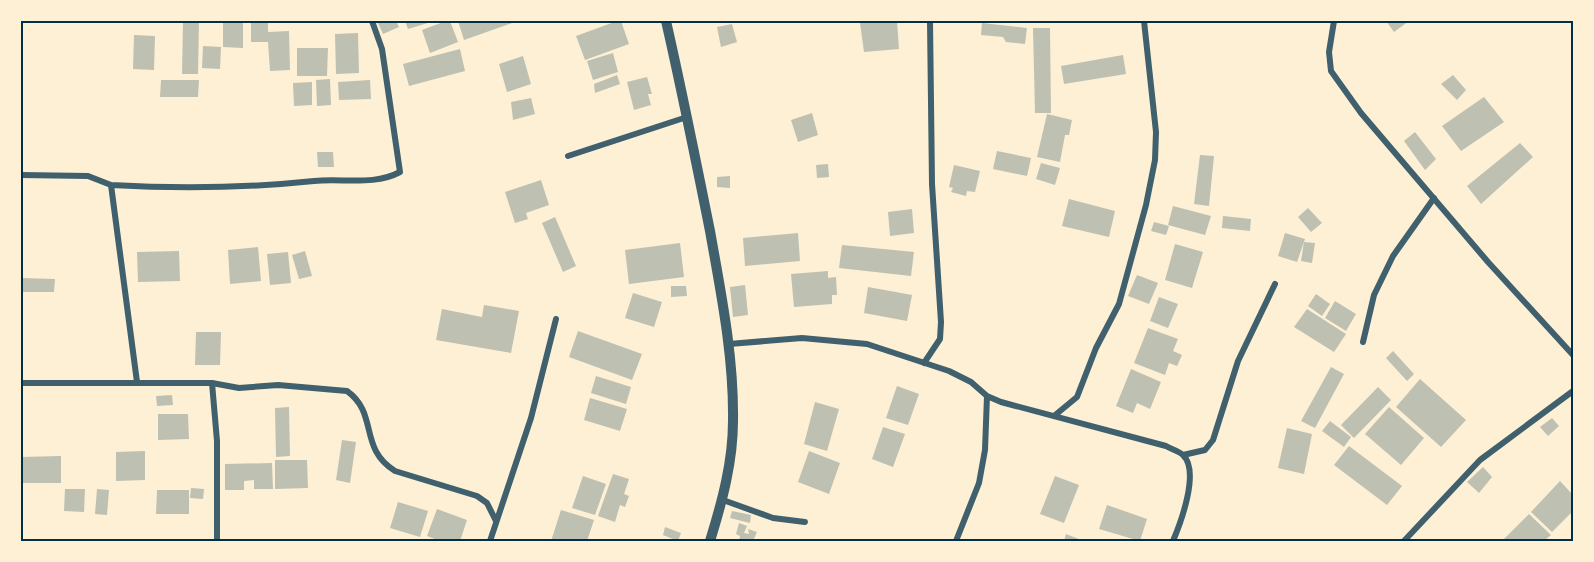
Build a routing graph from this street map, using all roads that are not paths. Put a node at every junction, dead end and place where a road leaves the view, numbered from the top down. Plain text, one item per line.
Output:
1 (372, 21) edge
2 (666, 21) edge
3 (930, 21) edge
4 (1144, 21) edge
5 (1334, 21) edge
6 (688, 117) junction
7 (568, 156) dead end
8 (21, 175) edge
9 (111, 185) junction
10 (1434, 198) junction
11 (1275, 285) dead end
12 (556, 320) dead end
13 (1363, 342) dead end
14 (729, 344) junction
15 (1573, 354) edge
16 (924, 363) junction
17 (137, 382) junction
18 (21, 383) edge
19 (212, 383) junction
20 (1573, 392) edge
21 (987, 396) junction
22 (1054, 416) junction
23 (1183, 455) junction
24 (723, 500) junction
25 (496, 520) junction
26 (806, 522) dead end
27 (217, 541) edge
28 (490, 541) edge
29 (710, 541) edge
30 (956, 541) edge
31 (1173, 541) edge
32 (1404, 541) edge

1 - 9 street
2 - 6 street
3 - 16 street
4 - 22 street
5 - 10 street
6 - 7 street
6 - 14 street
8 - 9 street
9 - 17 street
10 - 13 street
10 - 15 street
11 - 23 street
12 - 25 street
14 - 16 street
14 - 24 street
16 - 21 street
17 - 18 street
17 - 19 street
19 - 25 street
19 - 27 street
20 - 32 street
21 - 22 street
21 - 30 street
22 - 23 street
23 - 31 street
24 - 26 street
24 - 29 street
25 - 28 street

